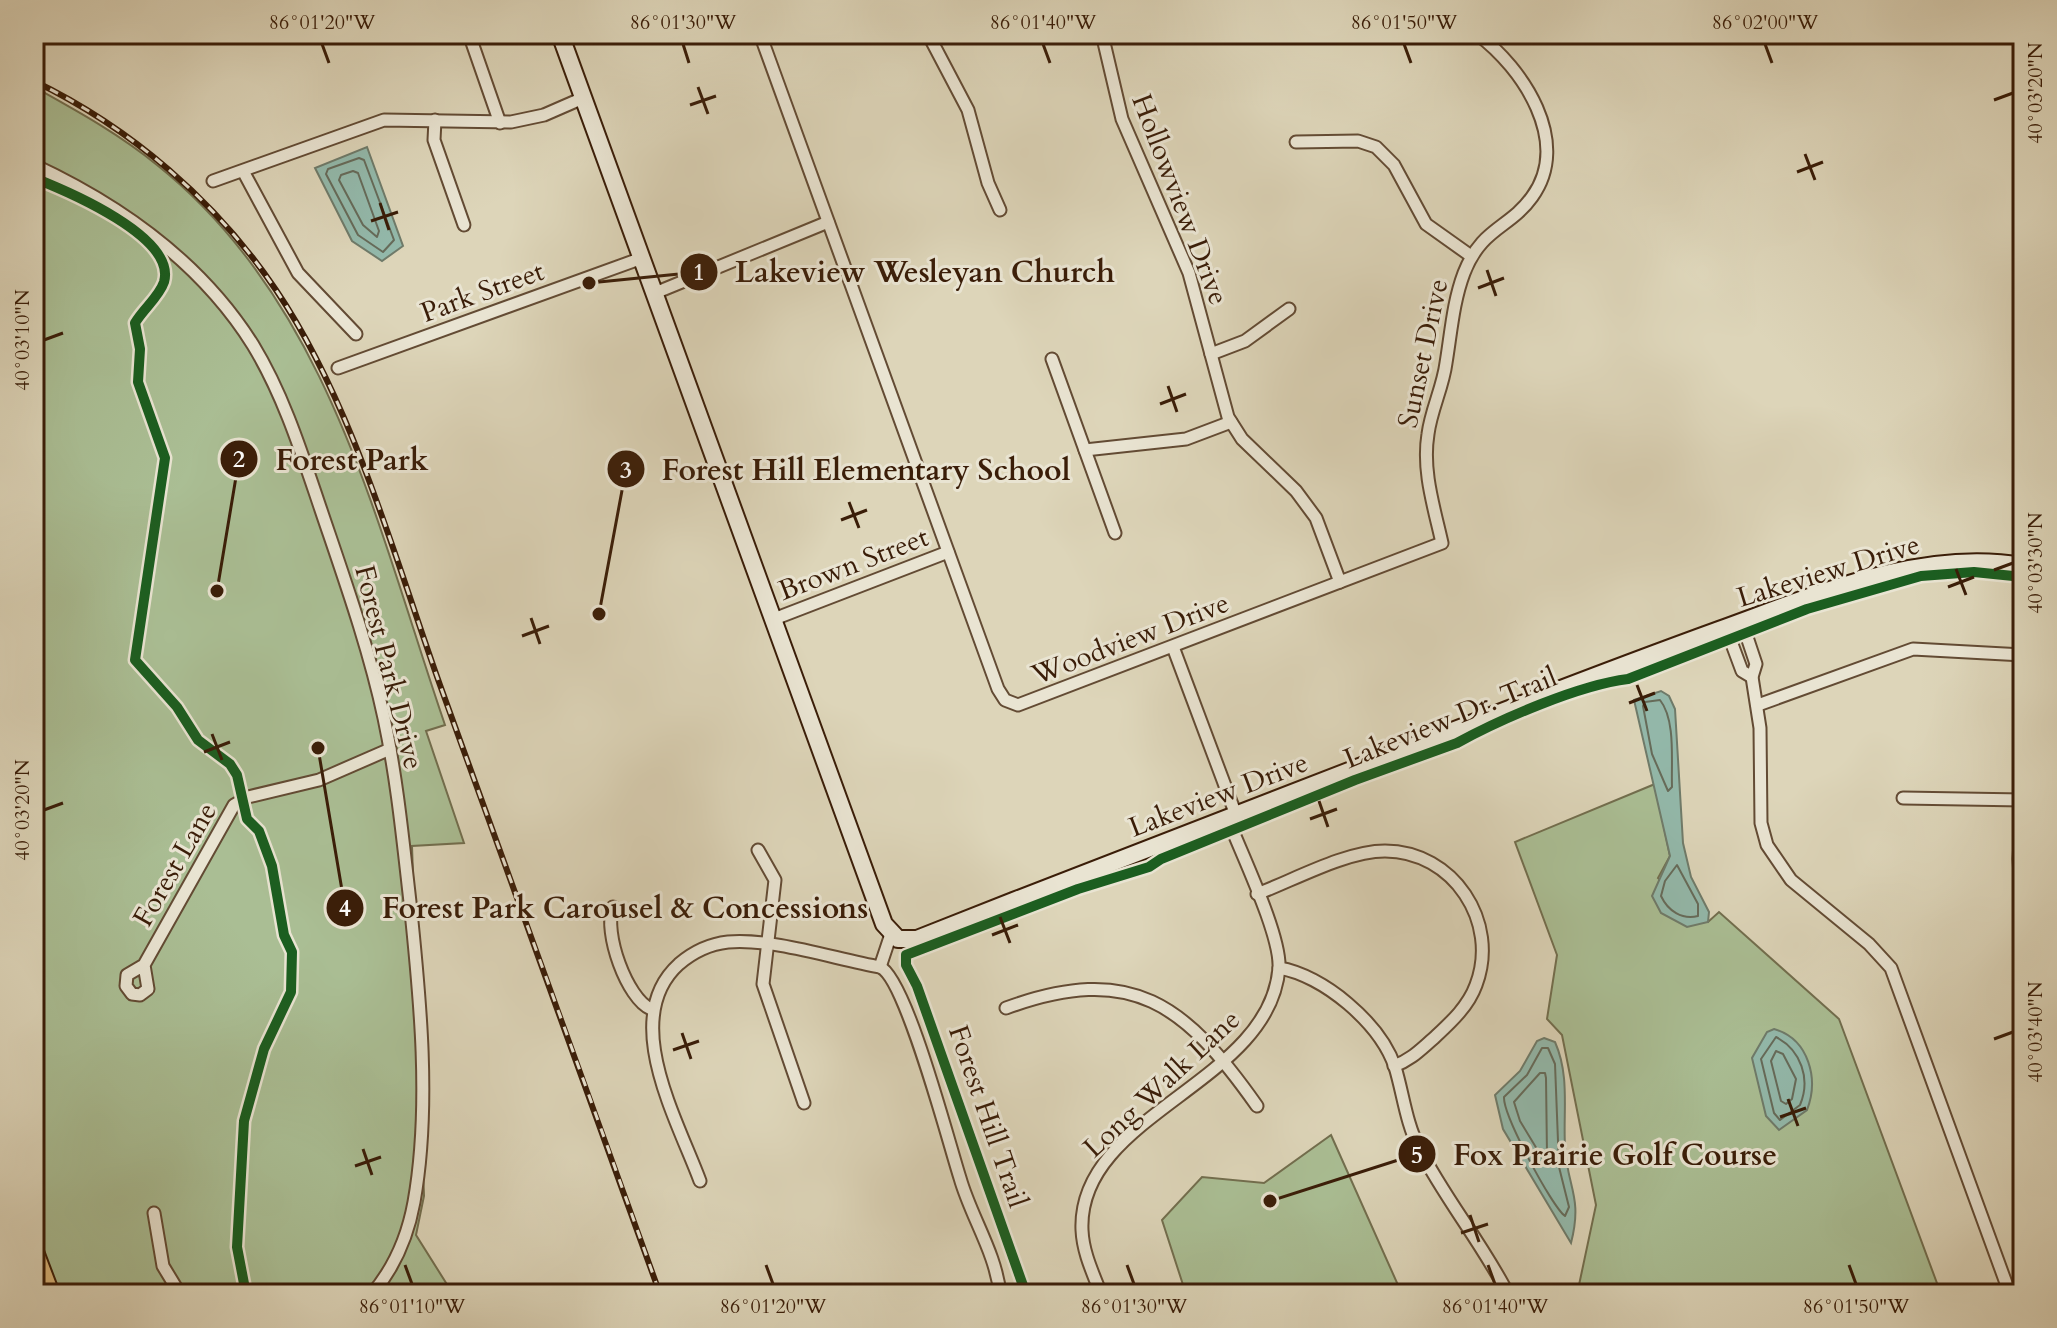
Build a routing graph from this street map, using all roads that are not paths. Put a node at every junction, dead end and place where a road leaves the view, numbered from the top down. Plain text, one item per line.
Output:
1 (470, 34) edge
2 (560, 34) edge
3 (760, 34) edge
4 (928, 34) edge
5 (1102, 34) edge
6 (1477, 34) edge
7 (583, 98) junction
8 (435, 120) junction
9 (500, 123) junction
10 (1296, 142) dead end
11 (34, 165) edge
12 (243, 171) junction
13 (213, 181) dead end
14 (1000, 210) dead end
15 (828, 222) junction
16 (464, 225) dead end
17 (1471, 256) junction
18 (642, 258) junction
19 (655, 293) junction
20 (1289, 309) dead end
21 (356, 334) dead end
22 (1211, 354) junction
23 (1052, 359) dead end
24 (338, 368) dead end
25 (1231, 422) junction
26 (1085, 450) junction
27 (1115, 533) dead end
28 (1442, 543) joint
29 (948, 552) junction
30 (2023, 566) edge
31 (1340, 582) junction
32 (774, 619) junction
33 (1734, 625) junction
34 (1173, 647) junction
35 (2023, 655) edge
36 (1752, 677) junction
37 (1758, 705) junction
38 (390, 749) junction
39 (2023, 794) edge
40 (1903, 798) dead end
41 (2023, 800) edge
42 (1232, 817) junction
43 (758, 850) dead end
44 (1257, 894) junction
45 (613, 907) dead end
46 (2023, 926) edge
47 (891, 934) junction
48 (766, 945) junction
49 (144, 965) dead end
50 (880, 967) junction
51 (1279, 968) junction
52 (1006, 1008) dead end
53 (651, 1009) junction
54 (1224, 1060) junction
55 (1394, 1066) junction
56 (804, 1103) dead end
57 (1257, 1106) dead end
58 (700, 1181) dead end
59 (154, 1213) dead end
60 (34, 1252) edge
61 (50, 1294) edge
62 (180, 1294) edge
63 (372, 1294) edge
64 (1000, 1294) edge
65 (1101, 1294) edge
66 (1508, 1294) edge
67 (2010, 1294) edge

1 - 9 street
2 - 7 street
3 - 15 street, Woodview Drive
4 - 14 street
5 - 22 street, Hollowview Drive
6 - 17 street, Sunset Drive
7 - 9 street
7 - 18 street
8 - 9 street
8 - 12 street
8 - 16 street
10 - 17 street
11 - 38 street, Forest Park Drive
12 - 13 street
12 - 21 street
15 - 19 street
15 - 29 street, Woodview Drive
17 - 28 street, Sunset Drive
18 - 19 street
18 - 24 street, Park Street
19 - 32 street
20 - 22 street
22 - 25 street, Hollowview Drive
23 - 26 street
25 - 26 street
25 - 31 street, Hollowview Drive
26 - 27 street
28 - 31 street, Woodview Drive
29 - 32 street, Brown Street
29 - 34 street, Woodview Drive
30 - 33 street, Lakeview Drive
31 - 34 street, Woodview Drive
32 - 47 street
33 - 36 street
33 - 36 street
33 - 42 street, Lakeview Drive
34 - 42 street, Long Walk Lane
35 - 37 street
36 - 37 street
37 - 67 street
38 - 49 street, Forest Lane
38 - 63 street, Forest Park Drive
39 - 41 street
40 - 41 street
41 - 46 street
42 - 44 street, Long Walk Lane
42 - 47 street, Lakeview Drive
43 - 48 street
44 - 51 street, Long Walk Lane
44 - 55 street
45 - 53 street
47 - 50 street
48 - 50 street
48 - 53 street
48 - 56 street
50 - 64 street
51 - 54 street, Long Walk Lane
51 - 55 street
52 - 54 street
53 - 58 street
54 - 57 street
54 - 65 street, Long Walk Lane
55 - 66 street
59 - 62 street
60 - 61 main road

